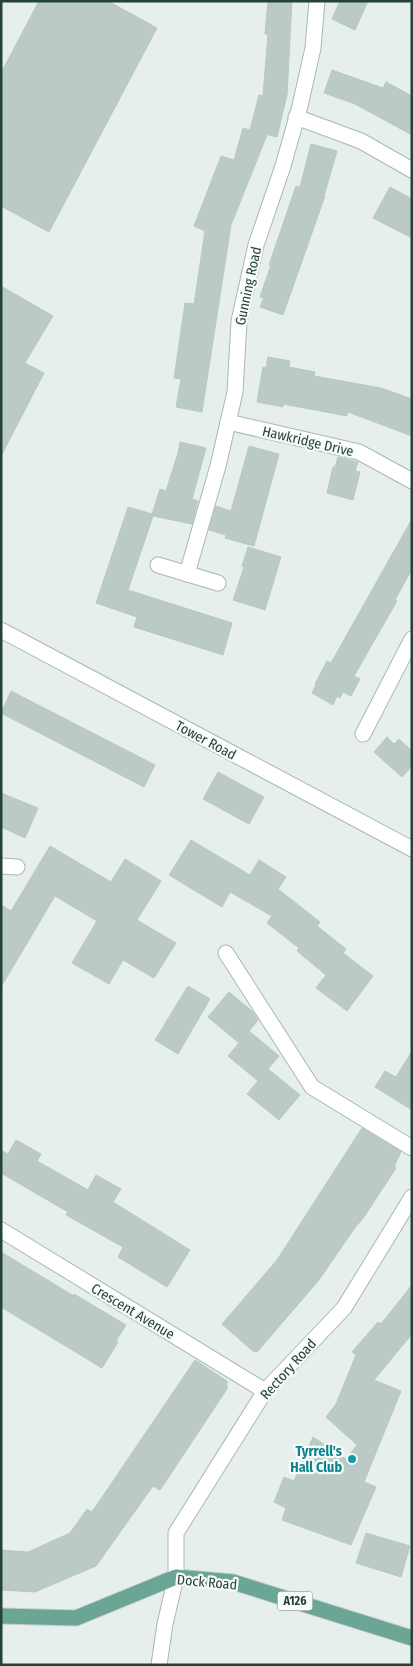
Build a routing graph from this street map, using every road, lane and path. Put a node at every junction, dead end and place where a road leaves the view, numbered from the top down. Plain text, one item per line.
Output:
1 (317, 1) edge
2 (296, 117) junction
3 (412, 170) edge
4 (228, 422) junction
5 (412, 481) edge
6 (158, 565) dead end
7 (187, 574) junction
8 (218, 584) dead end
9 (1, 630) edge
10 (412, 639) edge
11 (363, 734) dead end
12 (412, 849) edge
13 (1, 866) edge
14 (17, 867) dead end
15 (226, 953) dead end
16 (412, 1148) edge
17 (412, 1197) edge
18 (1, 1230) edge
19 (265, 1391) junction
20 (176, 1577) junction
21 (1, 1616) edge
22 (412, 1638) edge
23 (159, 1665) edge

1 - 2 street, Gunning Road
2 - 3 street
2 - 4 street, Gunning Road
4 - 5 street, Hawkridge Drive
4 - 7 street, Gunning Road
6 - 7 street
7 - 8 street
9 - 12 street, Tower Road
10 - 11 street
13 - 14 street
15 - 16 street
17 - 19 street, Rectory Road
18 - 19 street, Crescent Avenue
19 - 20 street, Rectory Road
20 - 21 main road, Dock Road / A126
20 - 22 main road, Dock Road / A126
20 - 23 street, Rectory Road

